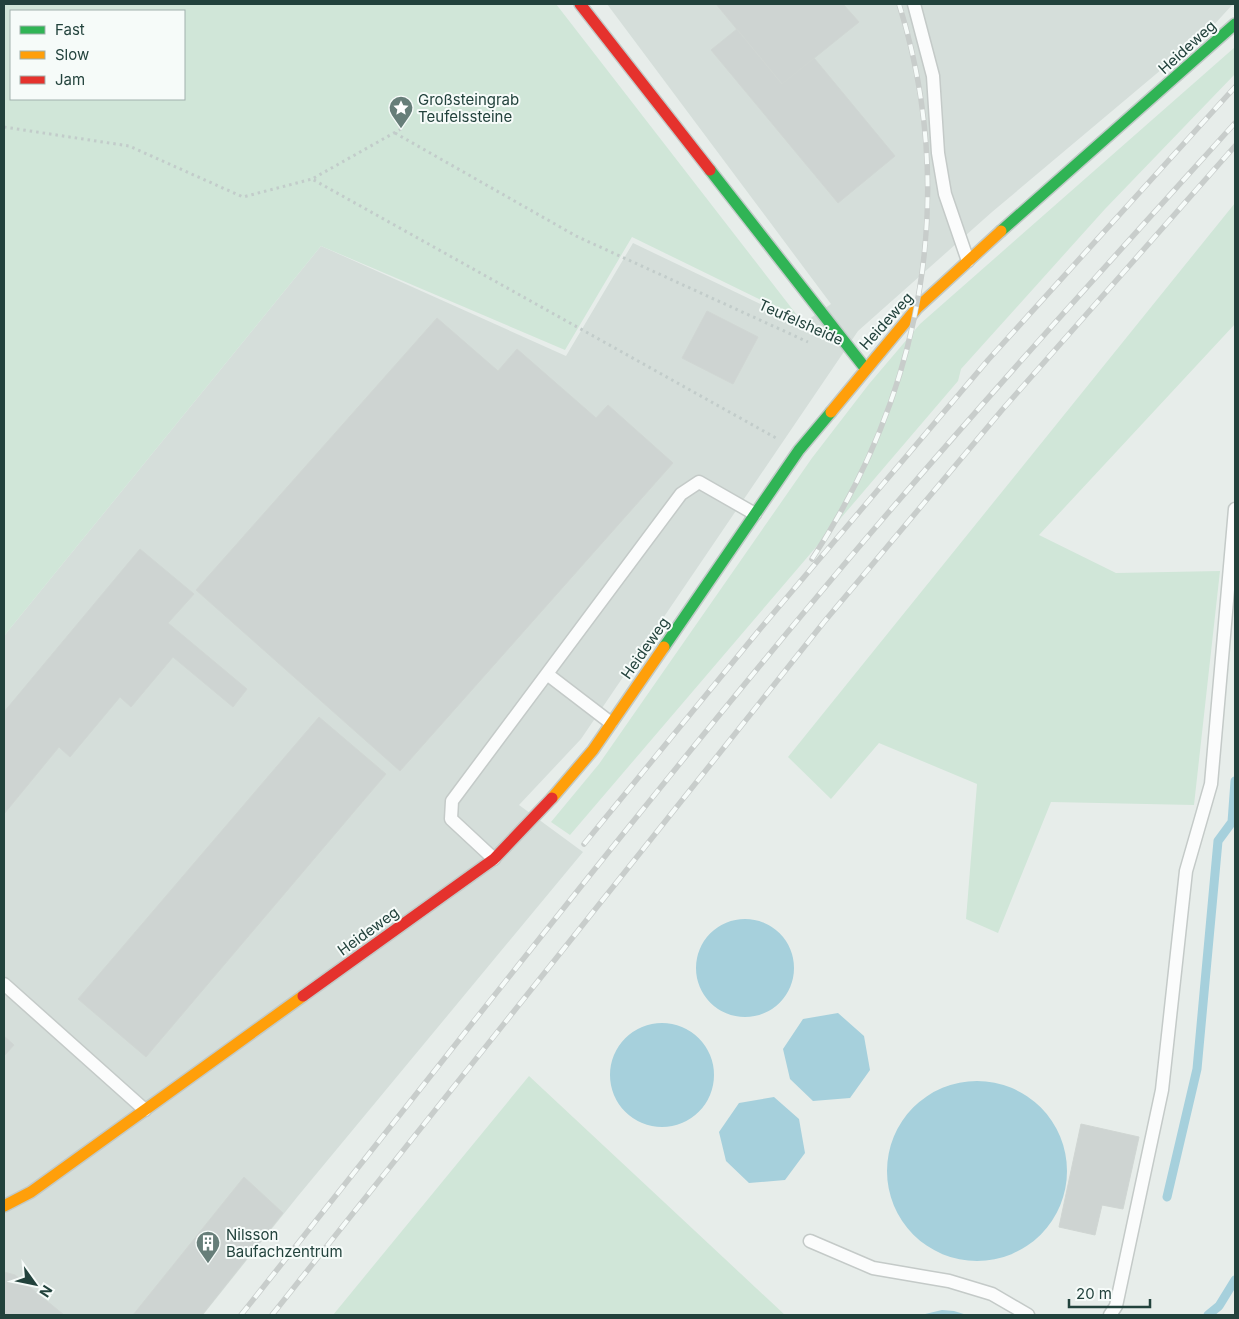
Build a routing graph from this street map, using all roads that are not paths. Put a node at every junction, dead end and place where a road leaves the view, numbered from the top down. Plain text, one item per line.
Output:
1 (580, 4) edge
2 (914, 4) edge
3 (1235, 24) edge
4 (968, 261) junction
5 (865, 368) junction
6 (1235, 509) edge
7 (755, 514) junction
8 (547, 674) junction
9 (611, 723) junction
10 (494, 859) junction
11 (4, 984) edge
12 (145, 1110) junction
13 (4, 1206) edge
14 (810, 1241) dead end
15 (1028, 1315) edge
16 (1110, 1315) edge

1 - 5 street, Teufelsheide
2 - 4 lane
3 - 4 street, Heideweg
4 - 5 street, Heideweg
5 - 7 street, Heideweg
6 - 16 lane
7 - 8 lane
7 - 9 street, Heideweg
8 - 9 lane
8 - 10 lane
9 - 10 street, Heideweg
10 - 12 street, Heideweg
11 - 12 lane
12 - 13 street, Heideweg
14 - 15 lane

